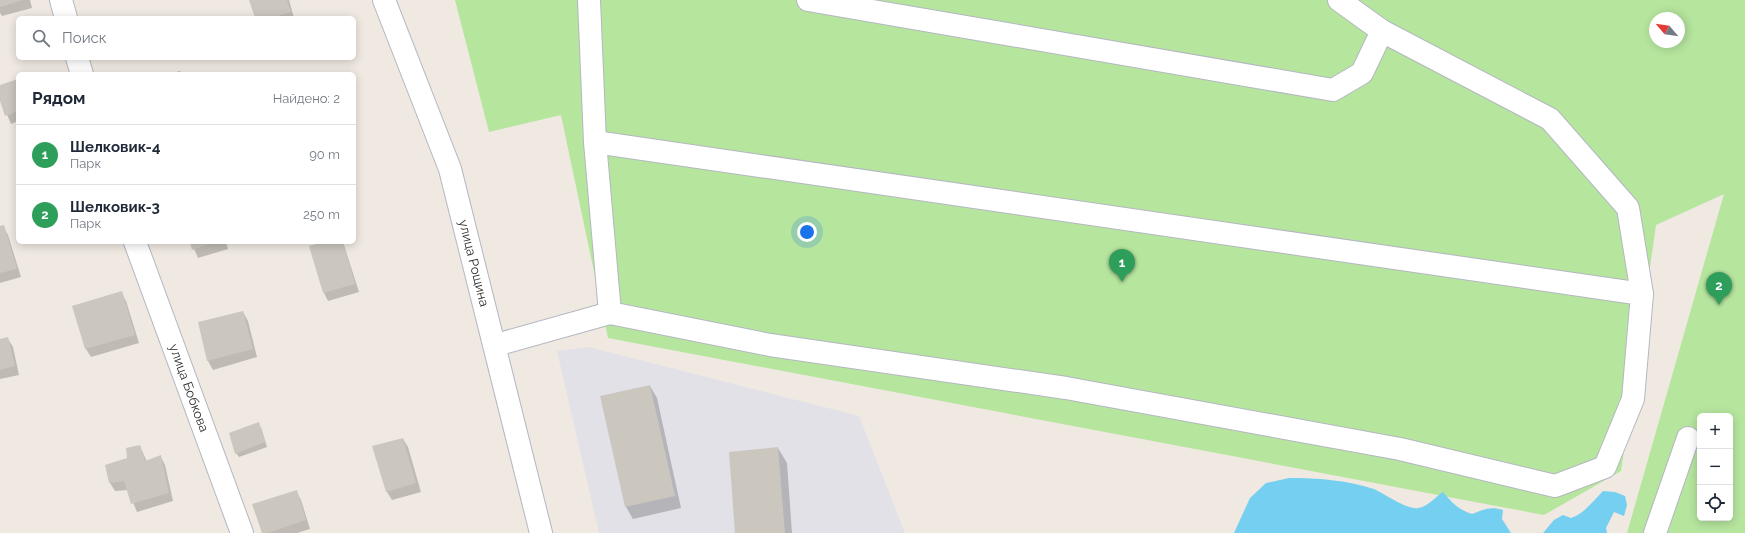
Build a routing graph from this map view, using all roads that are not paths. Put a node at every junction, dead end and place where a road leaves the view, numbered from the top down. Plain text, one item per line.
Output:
1 (61, 0) edge
2 (384, 0) edge
3 (589, 0) edge
4 (808, 0) edge
5 (1339, 0) edge
6 (65, 16) edge
7 (1382, 31) junction
8 (78, 60) edge
9 (81, 72) edge
10 (595, 142) junction
11 (136, 244) edge
12 (1642, 294) junction
13 (610, 313) junction
14 (496, 345) junction
15 (1688, 438) dead end
16 (242, 533) edge
17 (541, 533) edge
18 (1655, 533) edge

1 - 6 street
2 - 14 street, улица Рощина
3 - 10 street
4 - 7 street
5 - 7 street
7 - 12 street
8 - 9 street
10 - 12 street
10 - 13 street
11 - 16 street, улица Бобкова
12 - 13 street
13 - 14 street
14 - 17 street, улица Рощина
15 - 18 street

